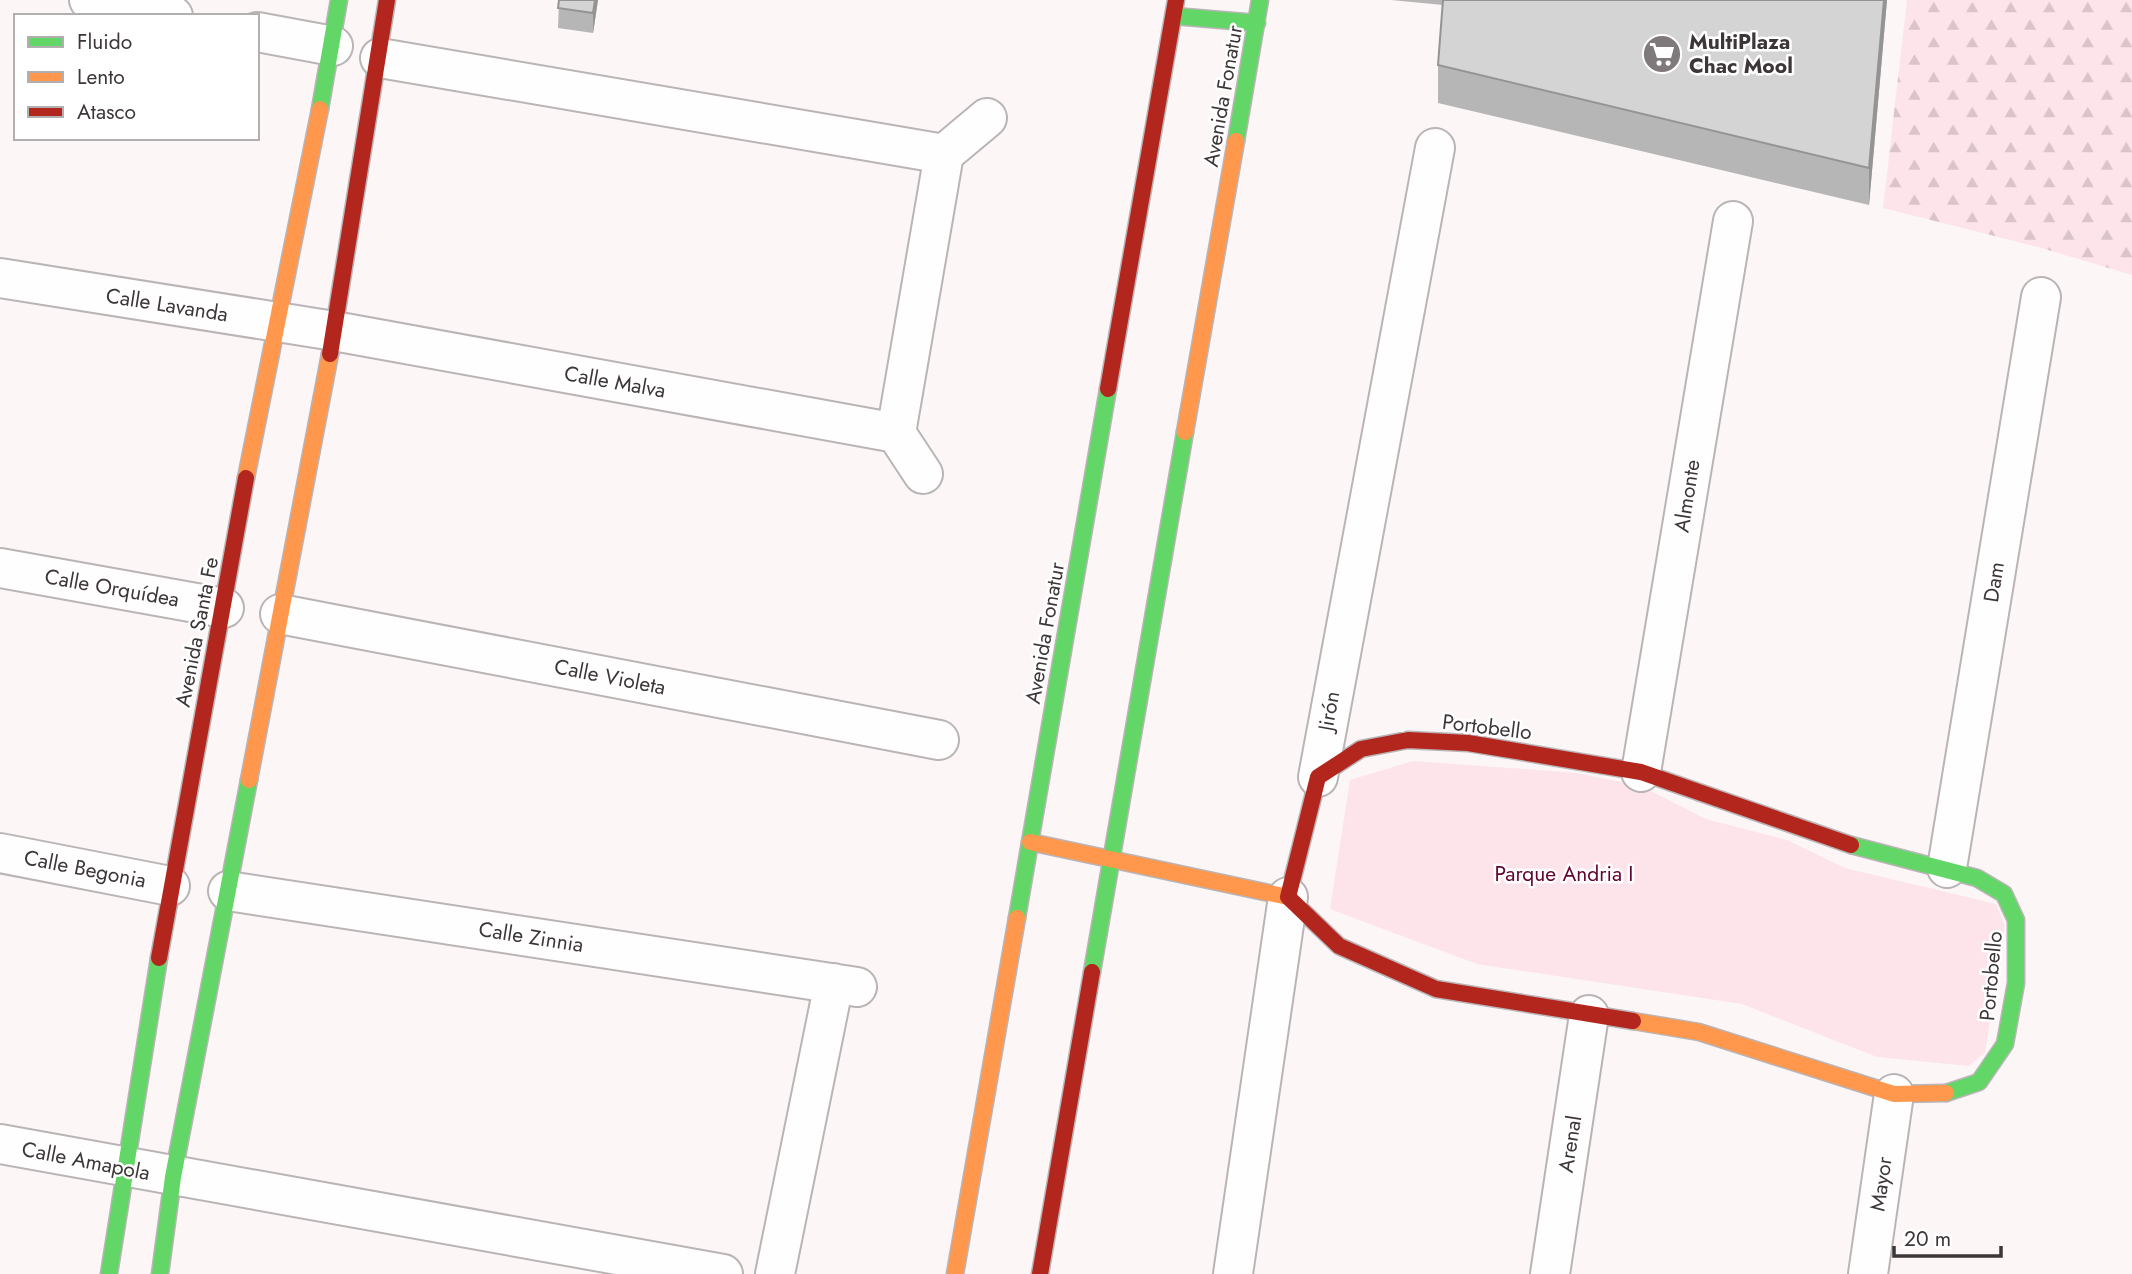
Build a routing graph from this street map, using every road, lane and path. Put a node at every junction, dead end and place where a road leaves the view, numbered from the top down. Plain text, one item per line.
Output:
1 (89, 0) edge
2 (339, 0) edge
3 (387, 0) edge
4 (1260, 0) edge
5 (1175, 8) edge
6 (162, 14) edge
7 (1257, 23) junction
8 (259, 32) edge
9 (333, 46) junction
10 (380, 58) junction
11 (987, 118) dead end
12 (1434, 148) dead end
13 (944, 154) junction
14 (1733, 220) dead end
15 (0, 278) edge
16 (2041, 297) dead end
17 (275, 322) junction
18 (334, 331) junction
19 (896, 433) junction
20 (923, 474) dead end
21 (0, 568) edge
22 (223, 608) junction
23 (280, 614) junction
24 (939, 740) dead end
25 (1641, 772) junction
26 (1318, 776) junction
27 (1030, 842) junction
28 (0, 853) edge
29 (1113, 859) junction
30 (1947, 868) junction
31 (170, 886) junction
32 (228, 891) junction
33 (1288, 897) junction
34 (1589, 1015) junction
35 (1894, 1094) junction
36 (0, 1144) edge
37 (125, 1168) junction
38 (173, 1177) junction
39 (109, 1274) edge
40 (159, 1274) edge
41 (723, 1274) edge
42 (775, 1274) edge
43 (955, 1274) edge
44 (1040, 1274) edge
45 (1233, 1274) edge
46 (1550, 1274) edge
47 (1868, 1274) edge

1 - 6 street
2 - 9 street, Avenida Santa Fe
3 - 10 street
4 - 7 street, Avenida Fonatur
5 - 7 street
5 - 27 street, Avenida Fonatur
7 - 29 street, Avenida Fonatur
8 - 9 street
9 - 17 street, Avenida Santa Fe
10 - 13 street
10 - 18 street
11 - 13 street
12 - 26 street, Jirón
13 - 19 street
14 - 25 street, Almonte
15 - 17 street, Calle Lavanda
16 - 30 street, Dam
17 - 18 street, Calle Lavanda
17 - 22 street, Avenida Santa Fe
18 - 19 street, Calle Malva
18 - 23 street
19 - 20 street
21 - 22 street, Calle Orquídea
22 - 31 street, Avenida Santa Fe
23 - 24 street, Calle Violeta
23 - 32 street
25 - 26 street, Portobello
25 - 30 street, Portobello
26 - 33 street, Jirón
27 - 29 street
27 - 43 street, Avenida Fonatur
28 - 31 street, Calle Begonia
29 - 33 street
29 - 44 street, Avenida Fonatur
30 - 35 street, Portobello
31 - 37 street, Avenida Santa Fe
32 - 38 street
32 - 42 street, Calle Zinnia
33 - 34 street, Portobello
33 - 45 street, Jirón
34 - 35 street, Portobello
34 - 46 street, Arenal
35 - 47 street, Mayor
36 - 37 street, Calle Amapola
37 - 38 street, Calle Amapola
37 - 39 street, Avenida Santa Fe
38 - 40 street
38 - 41 street

